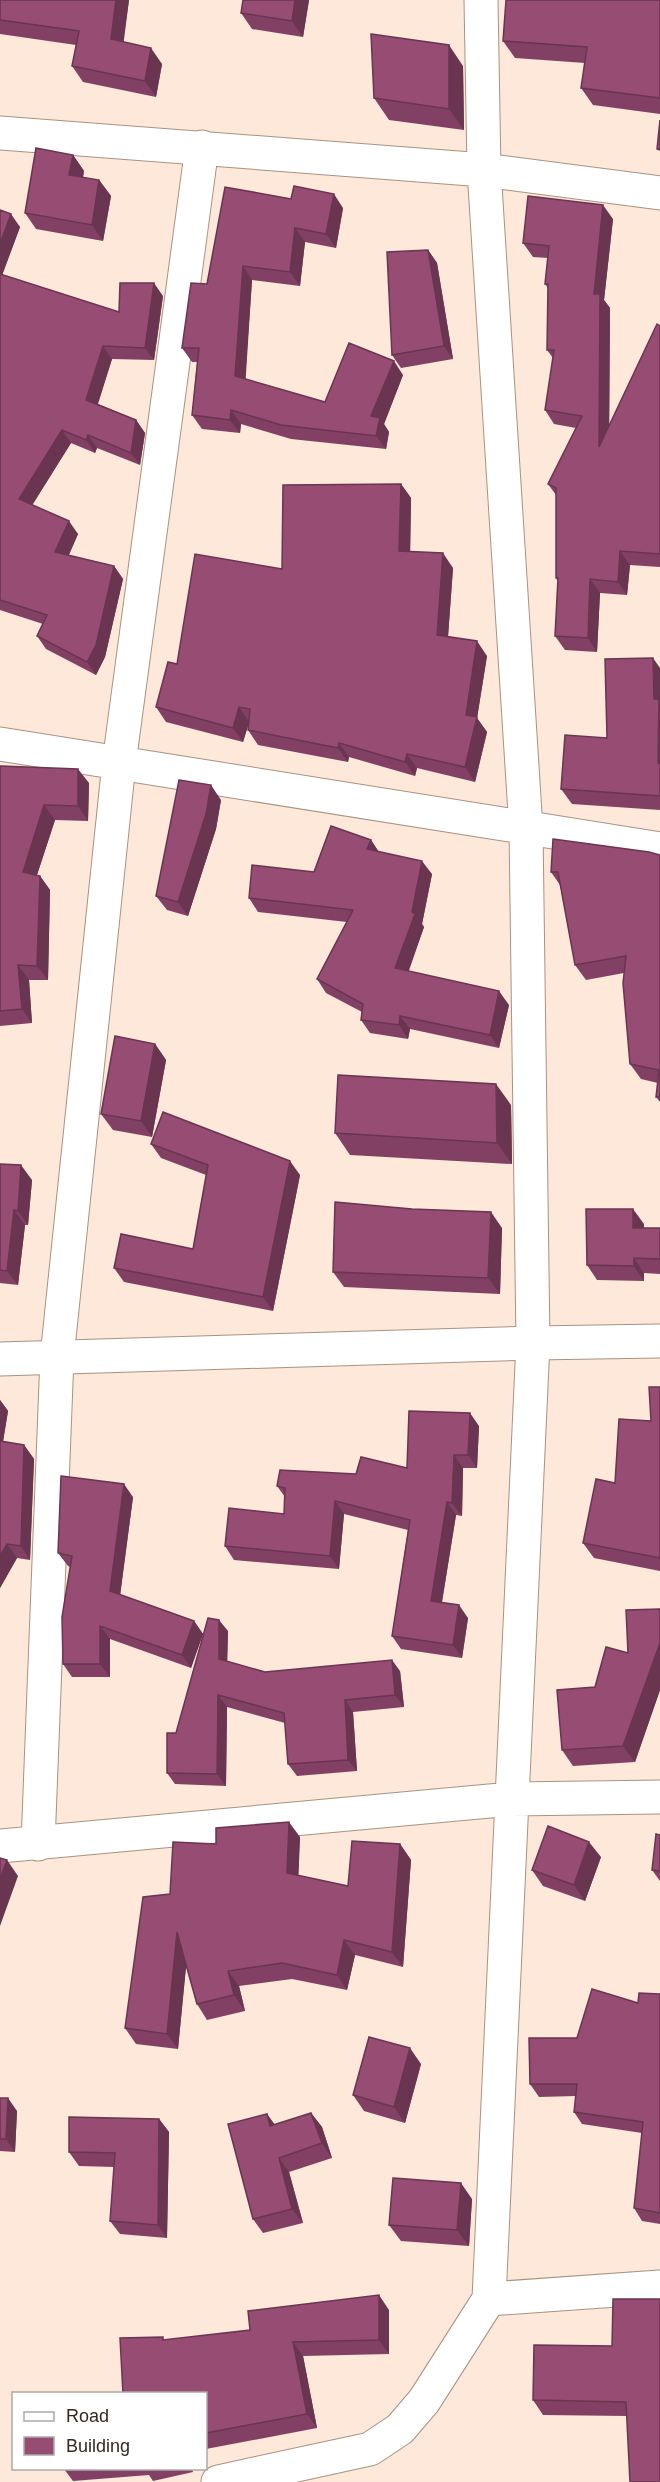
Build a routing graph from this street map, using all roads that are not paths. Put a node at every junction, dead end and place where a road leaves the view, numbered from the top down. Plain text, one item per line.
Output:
1 (481, 0) edge
2 (0, 133) edge
3 (202, 147) junction
4 (484, 170) junction
5 (660, 193) edge
6 (0, 744) edge
7 (119, 763) junction
8 (526, 829) junction
9 (660, 849) edge
10 (660, 1341) edge
11 (533, 1343) junction
12 (57, 1357) junction
13 (0, 1359) edge
14 (660, 1797) edge
15 (512, 1799) junction
16 (38, 1844) junction
17 (0, 1846) edge
18 (660, 2287) edge
19 (489, 2299) junction
20 (218, 2482) edge

1 - 4 street
2 - 3 street
3 - 4 street
3 - 7 street
4 - 5 street
4 - 8 street
6 - 7 street
7 - 8 street
7 - 12 street
8 - 9 street
8 - 11 street
10 - 11 street
11 - 12 street
11 - 15 street
12 - 13 street
12 - 16 street
14 - 15 street
15 - 16 street
15 - 19 street
16 - 17 street
18 - 19 street
19 - 20 street

